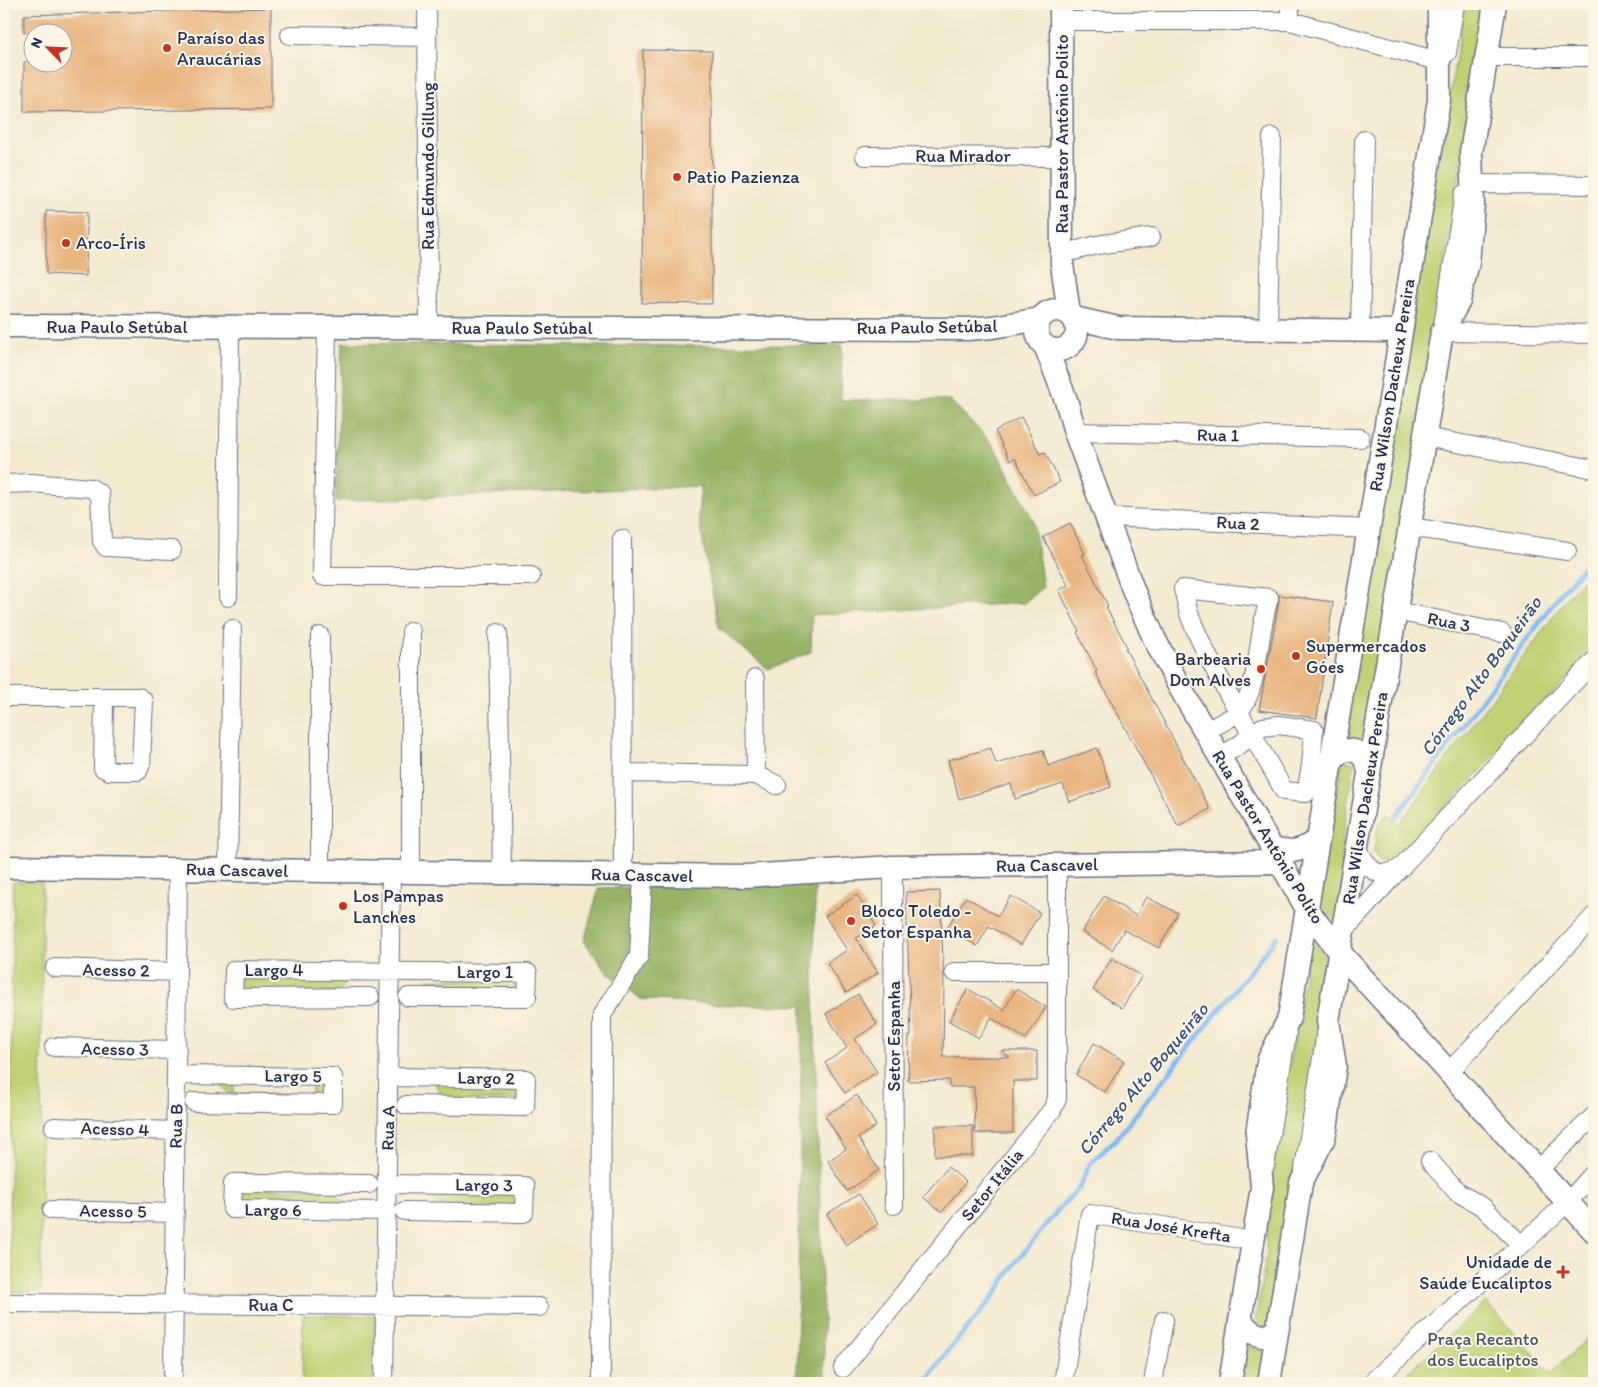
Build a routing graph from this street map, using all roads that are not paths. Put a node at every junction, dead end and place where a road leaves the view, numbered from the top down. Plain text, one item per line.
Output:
1 (427, 4) edge
2 (1439, 4) edge
3 (1455, 4) edge
4 (1495, 4) edge
5 (1061, 12) edge
6 (1290, 12) edge
7 (290, 35) dead end
8 (427, 37) junction
9 (1486, 57) junction
10 (1594, 57) edge
11 (1438, 61) junction
12 (1439, 100) junction
13 (1272, 138) dead end
14 (1364, 140) dead end
15 (1471, 153) junction
16 (865, 156) dead end
17 (1062, 157) junction
18 (1473, 184) junction
19 (1594, 185) edge
20 (1151, 237) dead end
21 (1062, 259) junction
22 (1043, 316) junction
23 (4, 326) edge
24 (230, 327) junction
25 (328, 327) junction
26 (429, 328) junction
27 (1073, 329) junction
28 (1268, 330) junction
29 (1360, 331) junction
30 (1401, 331) junction
31 (1442, 332) junction
32 (1594, 334) edge
33 (1046, 348) junction
34 (1066, 400) junction
35 (1075, 432) junction
36 (1425, 437) junction
37 (1360, 438) dead end
38 (1594, 469) edge
39 (4, 484) edge
40 (1106, 517) junction
41 (1410, 528) junction
42 (1369, 530) junction
43 (622, 539) dead end
44 (172, 550) dead end
45 (1567, 551) dead end
46 (531, 576) dead end
47 (228, 597) dead end
48 (1396, 611) junction
49 (232, 629) dead end
50 (411, 631) dead end
51 (498, 633) dead end
52 (1502, 633) dead end
53 (320, 636) dead end
54 (1594, 661) edge
55 (754, 679) dead end
56 (4, 698) edge
57 (104, 698) dead end
58 (1239, 712) junction
59 (1205, 731) junction
60 (1220, 757) junction
61 (1330, 766) junction
62 (1369, 772) junction
63 (623, 773) junction
64 (756, 775) junction
65 (777, 785) dead end
66 (1318, 839) junction
67 (1357, 847) junction
68 (1276, 855) junction
69 (1057, 865) junction
70 (1402, 866) junction
71 (4, 867) edge
72 (894, 867) junction
73 (178, 869) junction
74 (228, 870) junction
75 (320, 871) junction
76 (401, 872) junction
77 (502, 873) junction
78 (633, 875) junction
79 (1307, 909) junction
80 (1594, 916) edge
81 (1341, 942) junction
82 (55, 968) dead end
83 (363, 971) junction
84 (177, 972) junction
85 (390, 972) junction
86 (415, 972) junction
87 (954, 972) dead end
88 (1057, 972) junction
89 (1374, 990) junction
90 (408, 997) dead end
91 (343, 998) junction
92 (370, 998) dead end
93 (433, 998) junction
94 (1330, 1012) junction
95 (54, 1048) dead end
96 (176, 1050) junction
97 (1449, 1072) junction
98 (176, 1075) junction
99 (209, 1075) junction
100 (389, 1078) junction
101 (422, 1078) junction
102 (194, 1102) dead end
103 (231, 1102) junction
104 (406, 1105) dead end
105 (442, 1106) junction
106 (1594, 1116) edge
107 (54, 1128) dead end
108 (176, 1132) junction
109 (1430, 1161) dead end
110 (1538, 1170) junction
111 (1594, 1173) edge
112 (334, 1184) junction
113 (378, 1184) junction
114 (414, 1184) junction
115 (1568, 1202) junction
116 (894, 1205) dead end
117 (52, 1210) dead end
118 (363, 1211) junction
119 (386, 1211) junction
120 (404, 1211) dead end
121 (439, 1212) junction
122 (175, 1213) junction
123 (1594, 1231) edge
124 (1253, 1241) junction
125 (1521, 1245) junction
126 (4, 1303) edge
127 (174, 1304) junction
128 (385, 1306) junction
129 (539, 1306) dead end
130 (1164, 1320) dead end
131 (1240, 1320) junction
132 (1278, 1328) junction
133 (843, 1368) dead end
134 (173, 1383) edge
135 (384, 1383) edge
136 (601, 1383) edge
137 (1062, 1383) edge
138 (1153, 1383) edge
139 (1230, 1383) edge
140 (1269, 1383) edge
141 (1371, 1383) edge

1 - 8 street, Rua Edmundo Gillung
2 - 11 main road, Rua Wilson Dacheux Pereira
3 - 12 street
4 - 9 main road, Rua Wilson Dacheux Pereira
5 - 6 street
5 - 17 main road, Rua Pastor Antônio Polito
6 - 11 street
7 - 8 street
8 - 26 street, Rua Edmundo Gillung
9 - 10 street
9 - 15 main road, Rua Wilson Dacheux Pereira
11 - 12 main road, Rua Wilson Dacheux Pereira
12 - 30 main road, Rua Wilson Dacheux Pereira
13 - 28 street
14 - 29 street
15 - 18 main road, Rua Wilson Dacheux Pereira
15 - 31 street
16 - 17 street, Rua Mirador
17 - 21 main road, Rua Pastor Antônio Polito
18 - 19 street
18 - 31 main road, Rua Wilson Dacheux Pereira
20 - 21 street
21 - 22 main road, Rua Pastor Antônio Polito
21 - 27 main road, Rua Pastor Antônio Polito
22 - 26 main road, Rua Paulo Setúbal
22 - 27 main road
22 - 33 main road
23 - 24 main road, Rua Paulo Setúbal
24 - 25 main road, Rua Paulo Setúbal
24 - 47 street
25 - 26 main road, Rua Paulo Setúbal
25 - 46 street
27 - 28 main road
27 - 33 main road
27 - 34 main road, Rua Pastor Antônio Polito
28 - 29 main road
29 - 30 main road
30 - 42 main road, Rua Wilson Dacheux Pereira
31 - 32 street
31 - 36 main road, Rua Wilson Dacheux Pereira
33 - 34 main road, Rua Pastor Antônio Polito
34 - 35 main road, Rua Pastor Antônio Polito
35 - 37 street, Rua 1
35 - 40 main road, Rua Pastor Antônio Polito
36 - 38 street
36 - 41 main road, Rua Wilson Dacheux Pereira
39 - 44 street
40 - 42 street, Rua 2
40 - 59 main road, Rua Pastor Antônio Polito
41 - 45 street
41 - 48 main road, Rua Wilson Dacheux Pereira
42 - 61 main road, Rua Wilson Dacheux Pereira
43 - 63 street
48 - 52 street, Rua 3
48 - 62 main road, Rua Wilson Dacheux Pereira
49 - 74 street
50 - 76 street, Rua A
51 - 77 street
53 - 75 street
54 - 70 street
55 - 64 street
56 - 57 street
58 - 58 street
58 - 59 street
58 - 60 street
59 - 60 main road, Rua Pastor Antônio Polito
60 - 68 main road, Rua Pastor Antônio Polito
61 - 62 main road
61 - 66 main road, Rua Wilson Dacheux Pereira
62 - 67 main road, Rua Wilson Dacheux Pereira
63 - 64 street
63 - 78 street
64 - 65 street
66 - 68 main road, Rua Cascavel
66 - 79 main road, Rua Wilson Dacheux Pereira
67 - 70 street
67 - 81 main road, Rua Wilson Dacheux Pereira
68 - 69 main road, Rua Cascavel
68 - 79 main road, Rua Pastor Antônio Polito
69 - 72 main road, Rua Cascavel
69 - 88 street, Setor Itália
70 - 81 street
71 - 73 main road, Rua Cascavel
72 - 78 main road, Rua Cascavel
72 - 116 street, Setor Espanha
73 - 74 main road, Rua Cascavel
73 - 84 street, Rua B
74 - 75 main road, Rua Cascavel
75 - 76 main road, Rua Cascavel
76 - 77 main road, Rua Cascavel
76 - 85 street, Rua A
77 - 78 main road, Rua Cascavel
78 - 136 street
79 - 81 main road, Rua Pastor Antônio Polito
79 - 124 main road, Rua Wilson Dacheux Pereira
80 - 97 street
81 - 89 main road, Rua Pastor Antônio Polito
81 - 94 main road, Rua Wilson Dacheux Pereira
82 - 84 street, Acesso 2
83 - 85 street, Largo 4
83 - 91 street
83 - 91 street, Largo 4
84 - 96 street, Rua B
85 - 86 street, Largo 1
85 - 100 street, Rua A
86 - 93 street
86 - 93 street, Largo 1
87 - 88 street
88 - 133 street, Setor Itália
89 - 94 main road
89 - 97 main road, Rua Pastor Antônio Polito
90 - 93 street, Largo 1
91 - 92 street, Largo 4
94 - 132 main road, Rua Wilson Dacheux Pereira
95 - 96 street, Acesso 3
96 - 98 street, Rua B
97 - 110 main road, Rua Pastor Antônio Polito
98 - 99 street, Largo 5
98 - 108 street, Rua B
99 - 103 street
99 - 103 street, Largo 5
100 - 101 street, Largo 2
100 - 113 street, Rua A
101 - 105 street
101 - 105 street, Largo 2
102 - 103 street, Largo 5
104 - 105 street, Largo 2
106 - 110 street
107 - 108 street, Acesso 4
108 - 122 street, Rua B
109 - 125 street
110 - 115 main road, Rua Pastor Antônio Polito
111 - 115 street
112 - 113 street, Largo 6
112 - 118 street
112 - 118 street, Largo 6
113 - 114 street, Largo 3
113 - 119 street, Rua A
114 - 121 street
114 - 121 street, Largo 3
115 - 123 main road, Rua Pastor Antônio Polito
115 - 125 street
117 - 122 street, Acesso 5
118 - 119 street, Largo 6
119 - 128 street, Rua A
120 - 121 street, Largo 3
122 - 127 street, Rua B
124 - 131 main road, Rua Wilson Dacheux Pereira
124 - 137 street, Rua José Krefta
125 - 141 street
126 - 127 street, Rua C
127 - 128 street, Rua C
127 - 134 street, Rua B
128 - 129 street, Rua C
128 - 135 street, Rua A
130 - 138 street
131 - 132 main road
131 - 139 main road, Rua Wilson Dacheux Pereira
132 - 140 main road, Rua Wilson Dacheux Pereira

